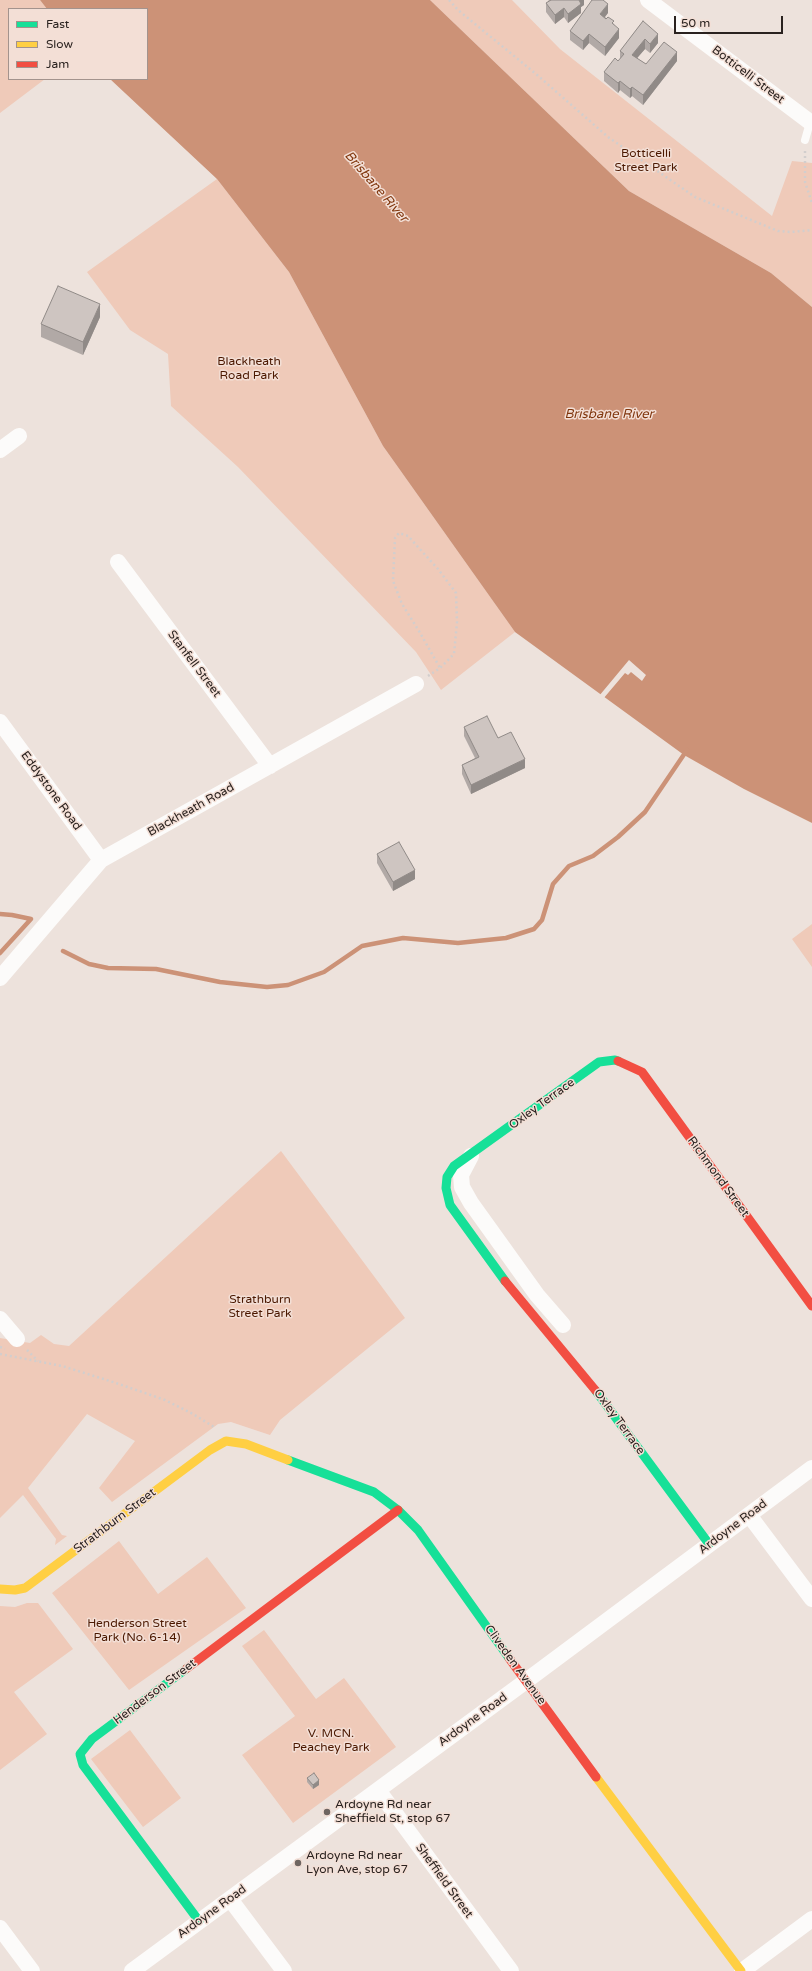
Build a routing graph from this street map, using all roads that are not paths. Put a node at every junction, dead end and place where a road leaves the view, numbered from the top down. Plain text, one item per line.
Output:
1 (648, 0) edge
2 (811, 118) edge
3 (805, 140) road end
4 (19, 436) dead end
5 (0, 450) edge
6 (118, 562) dead end
7 (416, 684) road end
8 (0, 722) edge
9 (270, 766) junction
10 (102, 860) junction
11 (0, 978) edge
12 (615, 1060) joint
13 (472, 1155) junction
14 (471, 1203) junction
15 (456, 1215) junction
16 (537, 1295) junction
17 (523, 1304) junction
18 (812, 1306) edge
19 (0, 1319) edge
20 (563, 1325) dead end
21 (17, 1339) dead end
22 (226, 1441) joint
23 (812, 1468) edge
24 (398, 1510) junction
25 (749, 1515) junction
26 (709, 1544) junction
27 (0, 1589) edge
28 (812, 1599) edge
29 (526, 1681) junction
30 (378, 1790) junction
31 (230, 1899) junction
32 (812, 1919) edge
33 (200, 1921) junction
34 (0, 1928) edge
35 (32, 1971) edge
36 (132, 1971) edge
37 (284, 1971) edge
38 (511, 1971) edge
39 (742, 1971) edge

1 - 2 street, Botticelli Street
2 - 3 lane
4 - 5 street
6 - 9 street, Stanfell Street
7 - 9 street, Blackheath Road
8 - 10 street, Eddystone Road
9 - 10 street, Blackheath Road
10 - 11 street, Blackheath Road
12 - 13 street, Oxley Terrace
12 - 18 street, Richmond Street
13 - 14 street, Oxley Terrace
13 - 15 street, Oxley Terrace
14 - 15 lane
14 - 16 street, Oxley Terrace
15 - 17 street, Oxley Terrace
16 - 17 street
16 - 20 street, Oxley Terrace
17 - 26 street, Oxley Terrace
19 - 21 street
22 - 24 street, Cliveden Avenue
22 - 27 street, Strathburn Street
23 - 25 street, Ardoyne Road
24 - 29 street, Cliveden Avenue
24 - 33 street, Henderson Street
25 - 26 street, Ardoyne Road
25 - 28 street
26 - 29 street, Ardoyne Road
29 - 30 street, Ardoyne Road
29 - 39 street, Cliveden Avenue
30 - 31 street, Ardoyne Road
30 - 38 street, Sheffield Street
31 - 33 street, Ardoyne Road
31 - 37 street
32 - 39 street
33 - 36 street, Ardoyne Road
34 - 35 street

